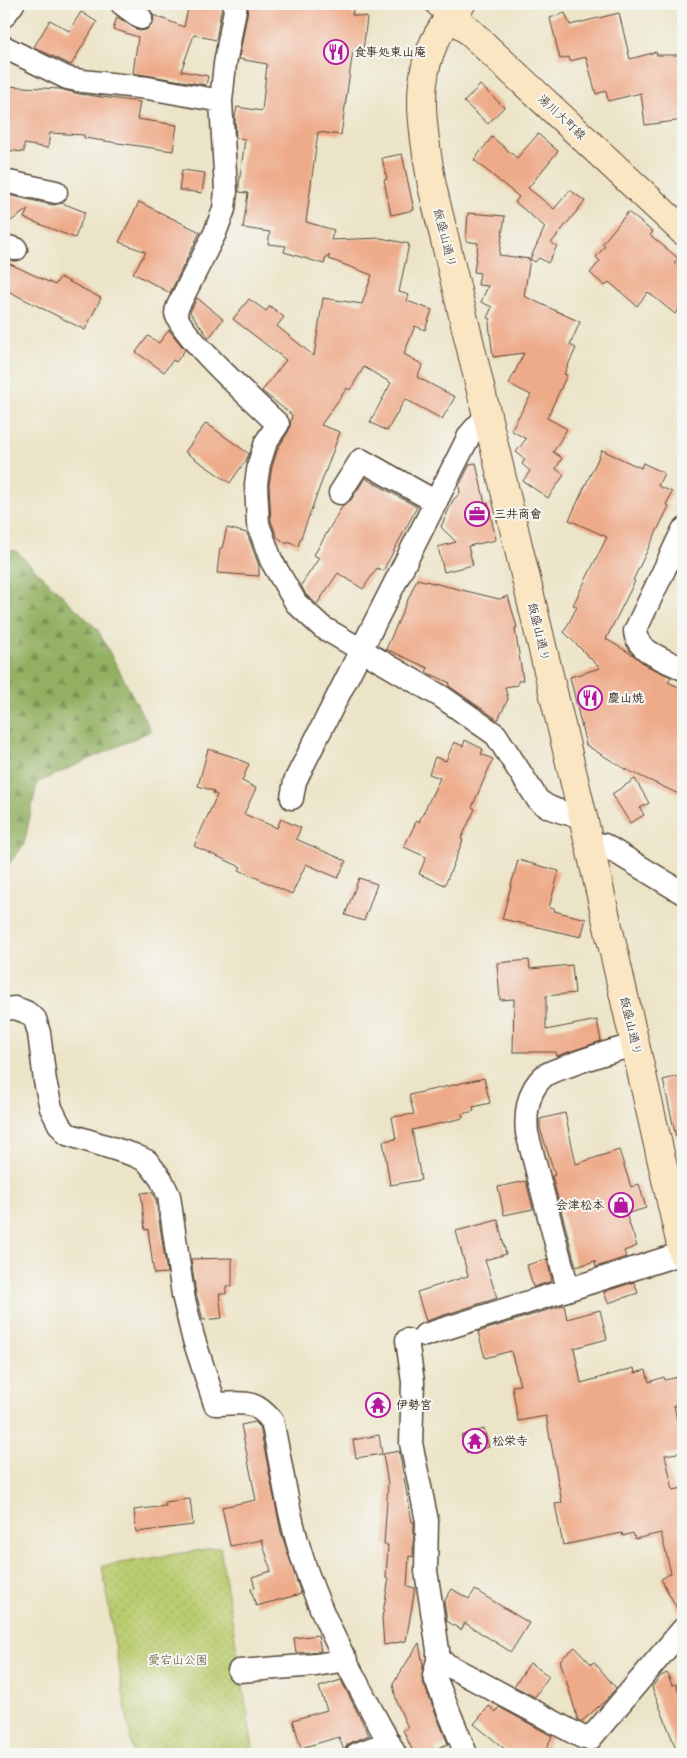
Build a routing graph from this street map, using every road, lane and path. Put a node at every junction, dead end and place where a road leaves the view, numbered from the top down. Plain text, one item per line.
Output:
1 (13, 4) edge
2 (122, 4) edge
3 (236, 4) edge
4 (451, 7) edge
5 (4, 16) edge
6 (141, 18) dead end
7 (4, 47) edge
8 (221, 101) junction
9 (4, 181) edge
10 (56, 192) dead end
11 (683, 231) edge
12 (488, 414) junction
13 (340, 493) dead end
14 (436, 502) junction
15 (683, 530) edge
16 (361, 649) junction
17 (683, 668) edge
18 (292, 798) dead end
19 (586, 830) junction
20 (683, 893) edge
21 (4, 1009) edge
22 (635, 1045) junction
23 (683, 1254) edge
24 (568, 1289) junction
25 (683, 1629) edge
26 (346, 1660) junction
27 (438, 1660) junction
28 (239, 1671) dead end
29 (392, 1748) edge
30 (357, 1754) edge
31 (466, 1754) edge

1 - 5 street
2 - 6 street
3 - 8 street
4 - 11 street, 湯川大町線
4 - 12 street, 飯盛山通り
7 - 8 street
8 - 16 street
9 - 10 street
12 - 14 street
12 - 19 street, 飯盛山通り
13 - 14 street
14 - 16 street
15 - 17 street
16 - 18 street
16 - 19 street
19 - 20 street
19 - 22 street, 飯盛山通り
21 - 26 street
22 - 23 street, 飯盛山通り
22 - 24 street
23 - 24 street
24 - 27 street
25 - 27 street
26 - 28 street
26 - 29 street
27 - 31 street
29 - 30 street

